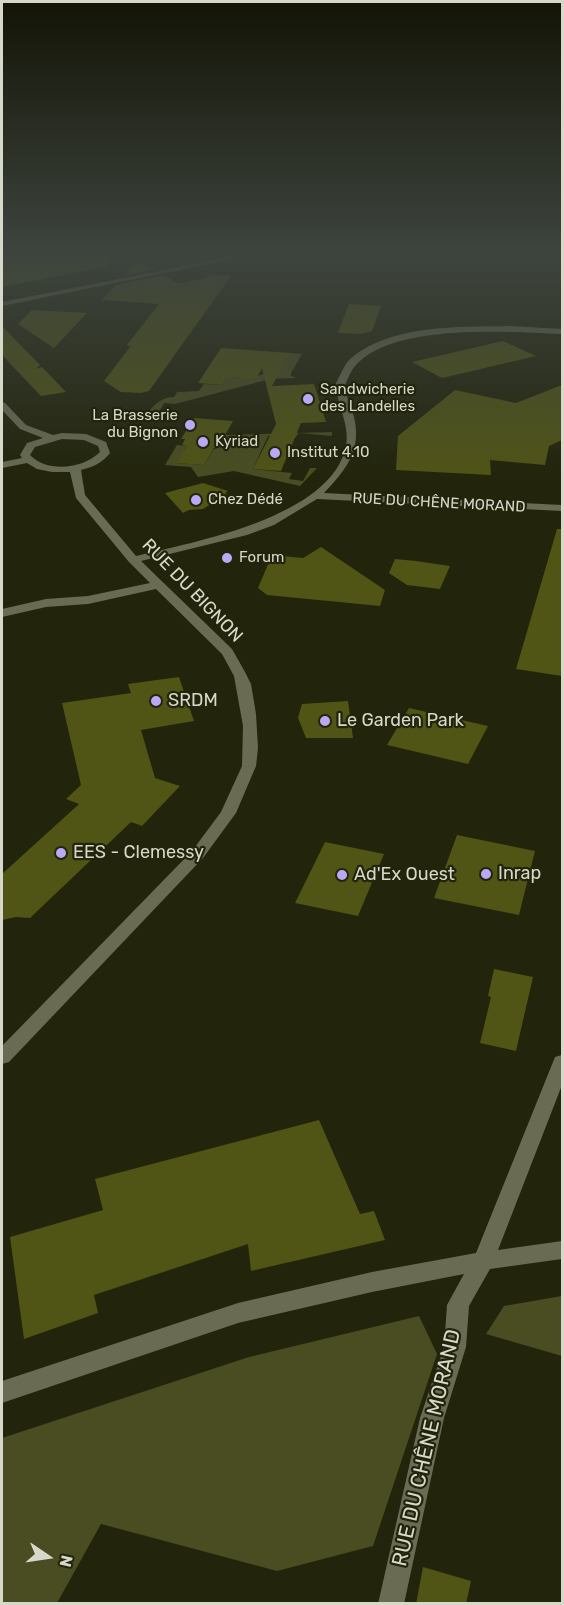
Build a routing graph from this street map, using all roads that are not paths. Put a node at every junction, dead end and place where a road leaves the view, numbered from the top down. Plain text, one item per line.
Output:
1 (436, 332) edge
2 (2, 405) edge
3 (51, 438) junction
4 (28, 460) junction
5 (2, 465) edge
6 (75, 468) junction
7 (315, 496) junction
8 (562, 508) edge
9 (133, 560) junction
10 (157, 585) junction
11 (2, 613) edge
12 (2, 1057) edge
13 (562, 1062) edge
14 (562, 1250) edge
15 (483, 1261) junction
16 (2, 1392) edge
17 (391, 1604) edge

1 - 7 street
2 - 3 street
3 - 4 street
3 - 6 street
4 - 5 street
4 - 6 street
6 - 9 street, RUE DU BIGNON
7 - 8 street, RUE DU CHÊNE MORAND
7 - 9 street
9 - 10 street, RUE DU BIGNON
10 - 11 street
10 - 12 street, RUE DU BIGNON
13 - 15 street, RUE DU CHÊNE MORAND
14 - 15 street
15 - 16 street
15 - 17 street, RUE DU CHÊNE MORAND

